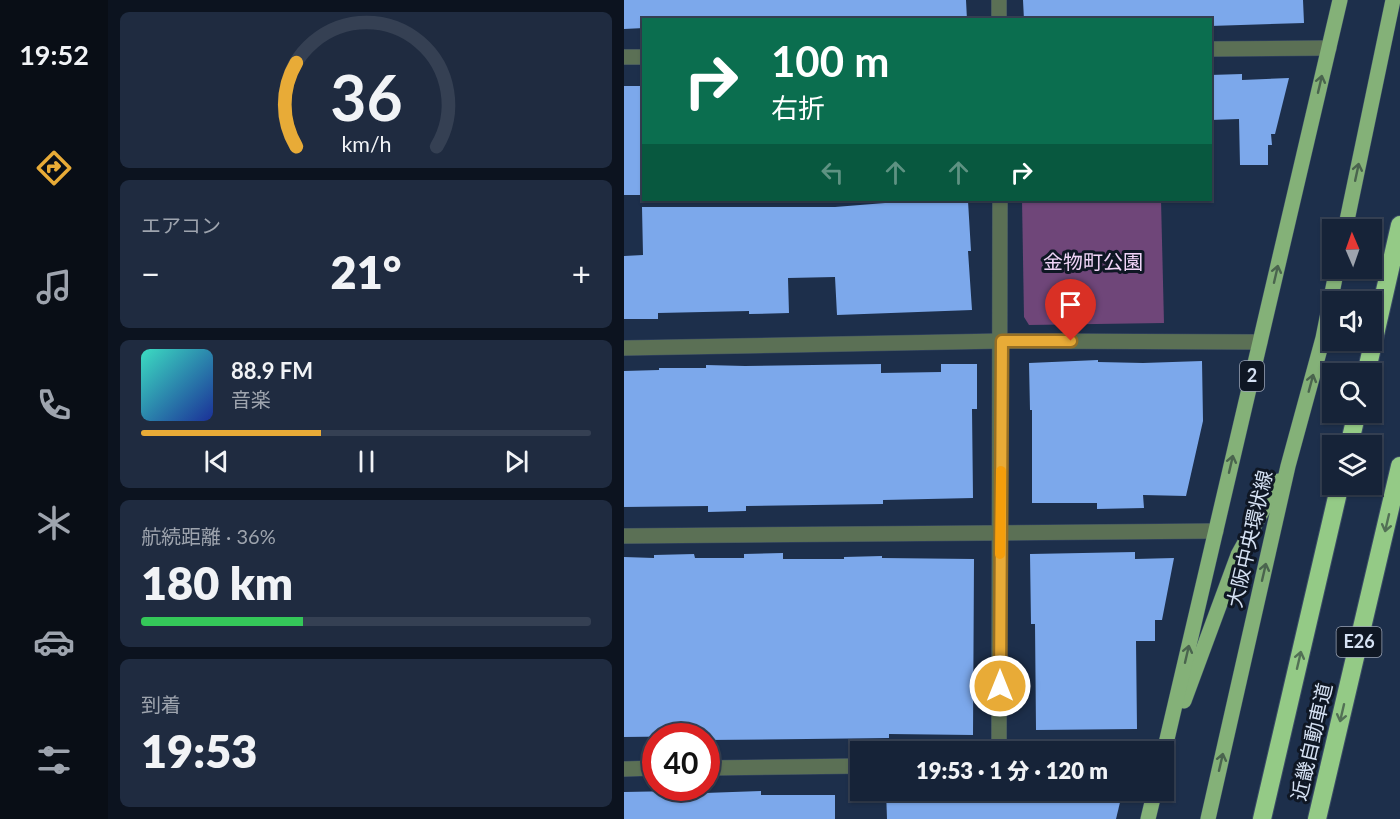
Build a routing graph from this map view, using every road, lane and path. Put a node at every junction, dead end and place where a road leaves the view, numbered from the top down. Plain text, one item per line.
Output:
1 (999, 0) edge
2 (1340, 0) edge
3 (1393, 0) edge
4 (999, 18) edge
5 (1329, 48) junction
6 (1212, 49) edge
7 (624, 57) edge
8 (642, 57) edge
9 (1000, 201) edge
10 (1347, 219) edge
11 (1400, 225) edge
12 (1335, 279) edge
13 (1002, 341) junction
14 (1260, 342) junction
15 (624, 348) edge
16 (1369, 363) edge
17 (1288, 466) junction
18 (1400, 466) edge
19 (1337, 495) edge
20 (1216, 531) junction
21 (1000, 534) junction
22 (624, 536) edge
23 (999, 741) edge
24 (1167, 741) edge
25 (1168, 741) edge
26 (850, 766) edge
27 (642, 768) edge
28 (720, 768) edge
29 (624, 769) edge
30 (1152, 801) edge
31 (1148, 819) edge
32 (1208, 819) edge
33 (1262, 819) edge
34 (1317, 819) edge

1 - 4 street
2 - 5 main road, 2
10 -> 3 main road
5 - 6 street
14 -> 5 main road, 2
7 - 8 street
9 - 13 street
11 - 16 highway
17 -> 12 main road, 大阪中央環状線
13 - 14 street
13 - 15 street
13 - 21 street
20 -> 14 main road, 2
17 - 25 main road
32 -> 17 main road, 大阪中央環状線
18 -> 34 highway, 近畿自動車道 / E26
33 -> 19 highway, 近畿自動車道 / E26
20 - 21 street
24 -> 20 main road, 2
21 - 22 street
21 - 23 street
26 - 28 street
27 - 29 street
30 - 31 main road

